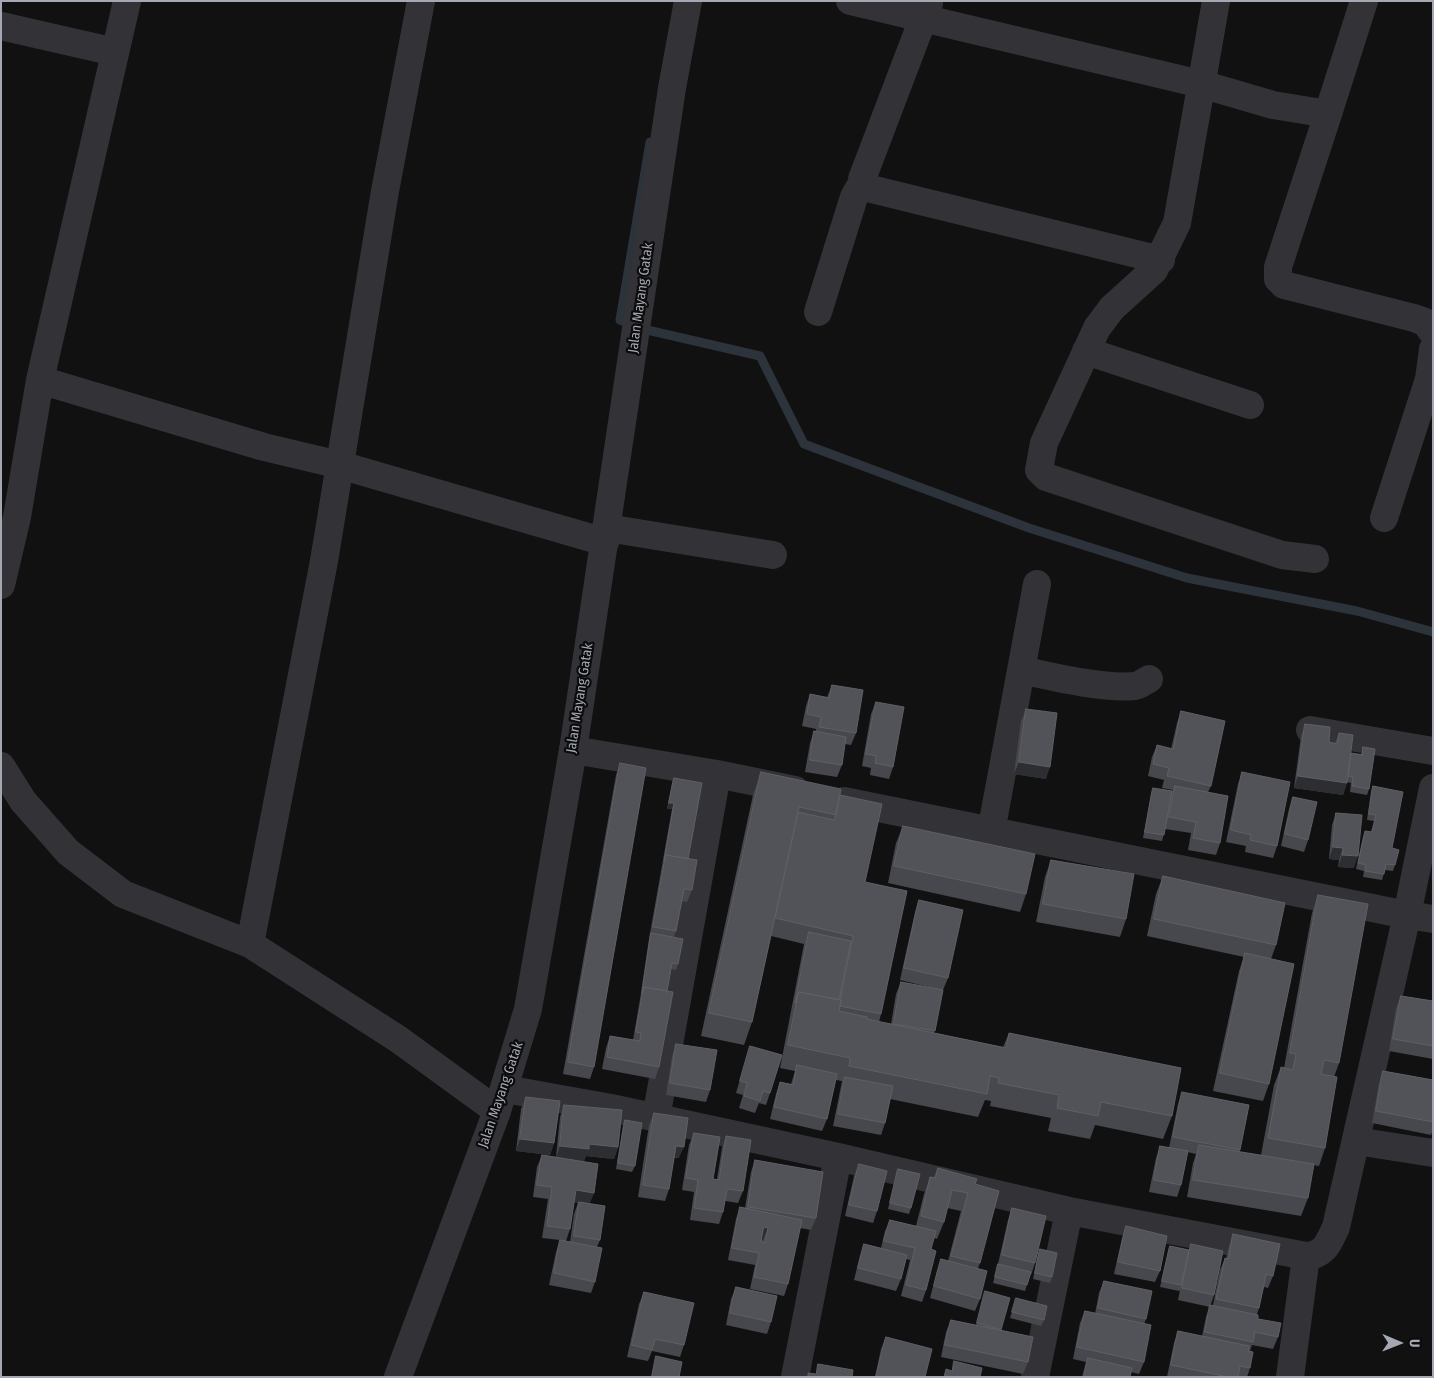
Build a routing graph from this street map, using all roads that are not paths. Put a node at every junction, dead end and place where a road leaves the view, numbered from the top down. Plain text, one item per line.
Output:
1 (127, 1) edge
2 (422, 1) edge
3 (688, 1) edge
4 (850, 1) edge
5 (1216, 1) edge
6 (1364, 1) edge
7 (926, 10) edge
8 (1, 26) edge
9 (115, 52) junction
10 (1201, 84) junction
11 (1328, 114) junction
12 (862, 183) junction
13 (1161, 260) junction
14 (818, 312) dead end
15 (1433, 335) edge
16 (1086, 351) junction
17 (40, 380) junction
18 (1431, 380) edge
19 (1250, 405) dead end
20 (340, 465) junction
21 (1384, 518) dead end
22 (606, 535) junction
23 (773, 555) dead end
24 (1315, 558) dead end
25 (1037, 584) dead end
26 (1, 585) edge
27 (1021, 670) junction
28 (1149, 679) dead end
29 (1310, 730) edge
30 (572, 750) junction
31 (1433, 751) edge
32 (1, 766) edge
33 (717, 774) junction
34 (1433, 788) edge
35 (991, 832) junction
36 (1420, 917) edge
37 (250, 944) junction
38 (501, 1100) junction
39 (656, 1118) junction
40 (1356, 1141) junction
41 (1433, 1153) edge
42 (838, 1157) junction
43 (1069, 1211) junction
44 (1306, 1256) junction
45 (398, 1377) edge
46 (796, 1377) edge
47 (1036, 1377) edge
48 (1290, 1377) edge

1 - 9 street
2 - 20 street
3 - 22 street, Jalan Mayang Gatak
4 - 7 street
5 - 10 street
6 - 11 street
7 - 10 street
7 - 12 street
8 - 9 street
9 - 17 street
10 - 11 street
10 - 13 street
11 - 15 street
12 - 13 street
12 - 14 street
13 - 16 street
15 - 18 street
16 - 19 street
16 - 24 street
17 - 20 street
17 - 26 street
18 - 21 street
20 - 22 street
20 - 37 street
22 - 23 street
22 - 30 street, Jalan Mayang Gatak
25 - 27 street
27 - 28 street
27 - 35 street
29 - 31 street
30 - 33 street
30 - 38 street, Jalan Mayang Gatak
32 - 37 street
33 - 35 street
33 - 39 street
34 - 36 street
35 - 36 street
36 - 40 street
37 - 38 street
38 - 39 street
38 - 45 street, Jalan Mayang Gatak
39 - 42 street
40 - 41 street
40 - 44 street
42 - 43 street
42 - 46 street
43 - 44 street
43 - 47 street
44 - 48 street

